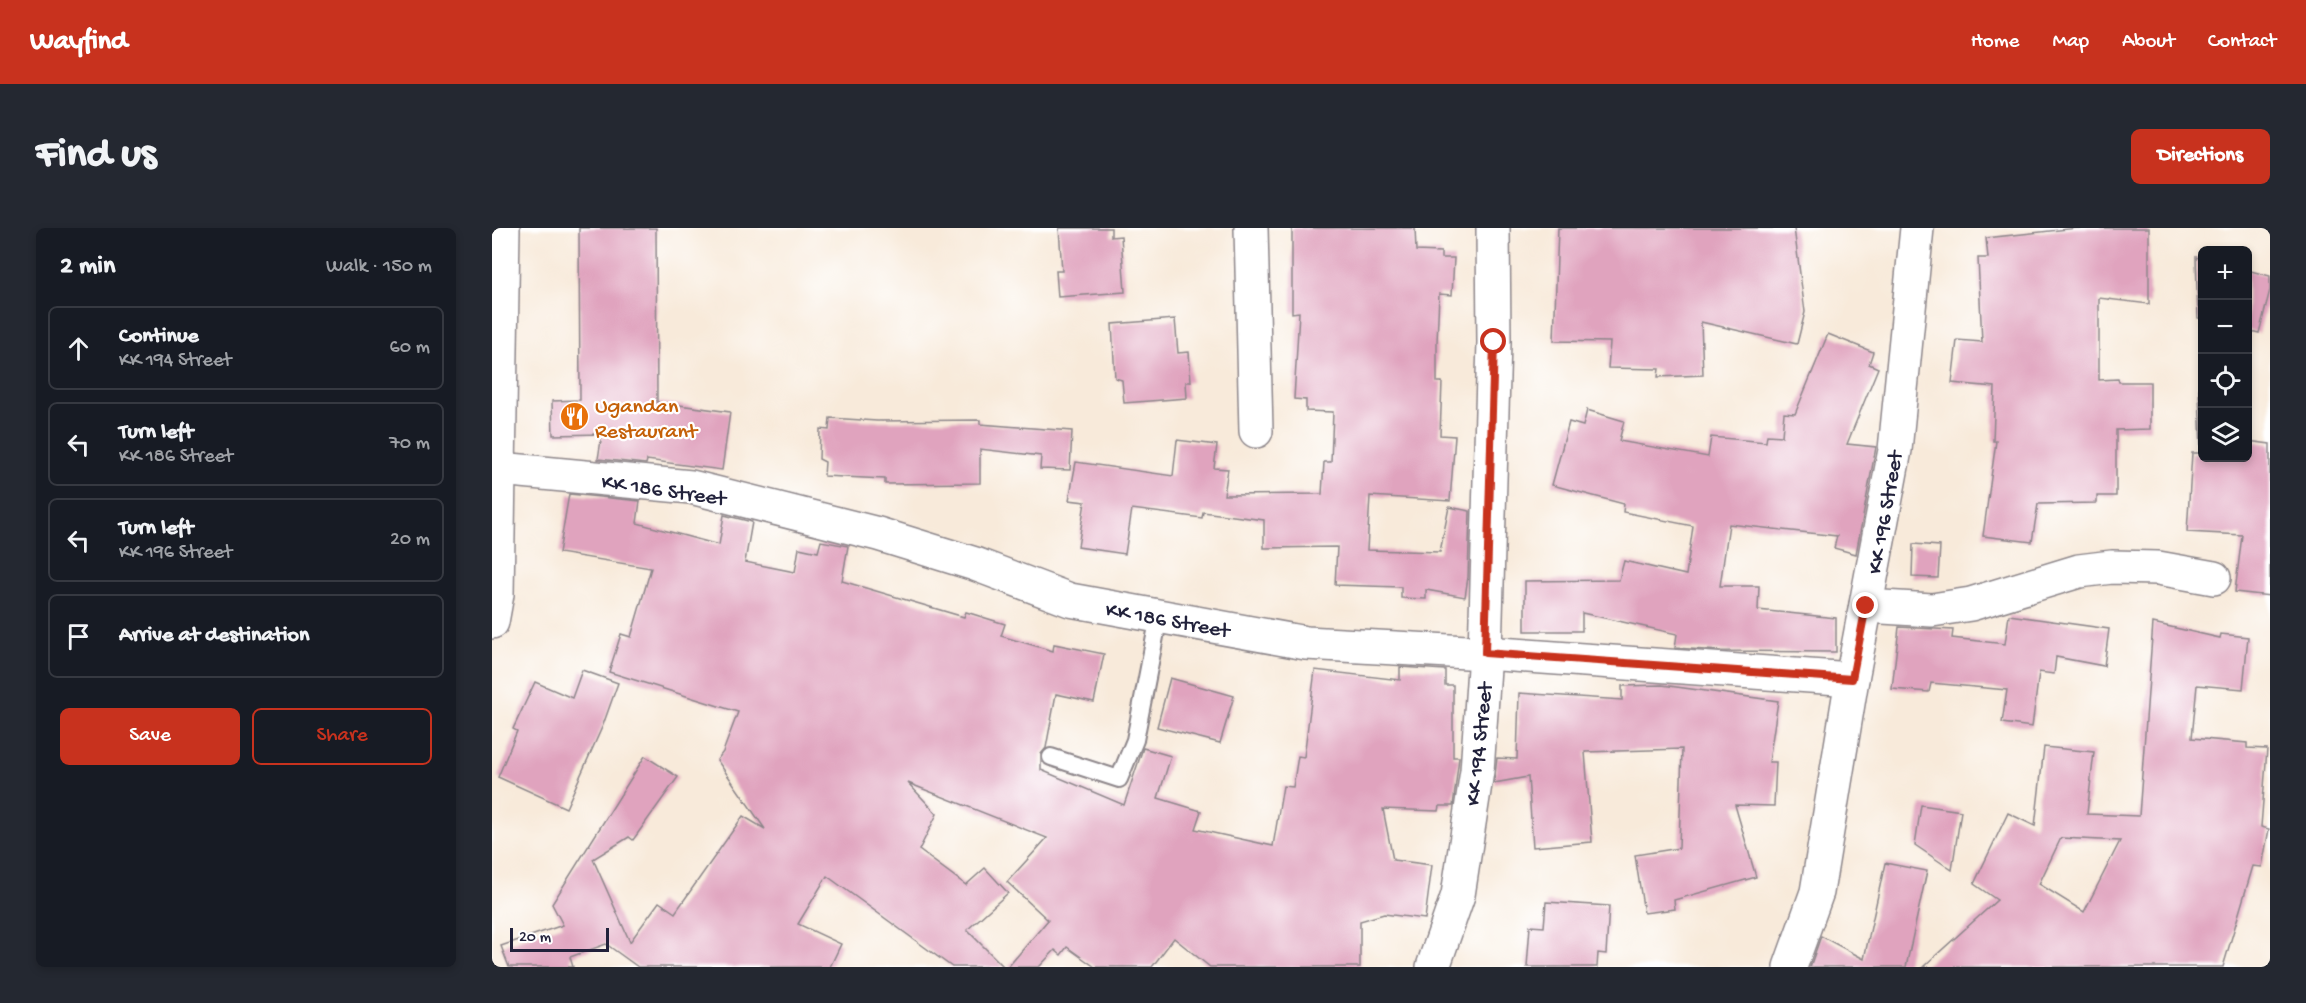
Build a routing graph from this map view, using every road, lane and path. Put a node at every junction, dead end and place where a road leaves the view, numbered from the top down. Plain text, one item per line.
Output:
1 (503, 228) edge
2 (1251, 228) edge
3 (1493, 228) edge
4 (1917, 228) edge
5 (1256, 431) dead end
6 (500, 469) junction
7 (2214, 578) dead end
8 (1866, 606) junction
9 (1159, 616) junction
10 (492, 622) edge
11 (1485, 653) junction
12 (1852, 679) junction
13 (1051, 757) dead end
14 (1433, 967) edge
15 (1790, 967) edge

1 - 6 main road
2 - 5 main road
3 - 11 main road, KK 194 Street
4 - 8 main road, KK 196 Street
6 - 9 main road, KK 186 Street
6 - 10 main road
7 - 8 main road
8 - 12 main road, KK 196 Street
9 - 11 main road, KK 186 Street
9 - 13 lane
11 - 12 main road, KK 186 Street
11 - 14 main road, KK 194 Street
12 - 15 main road, KK 196 Street

